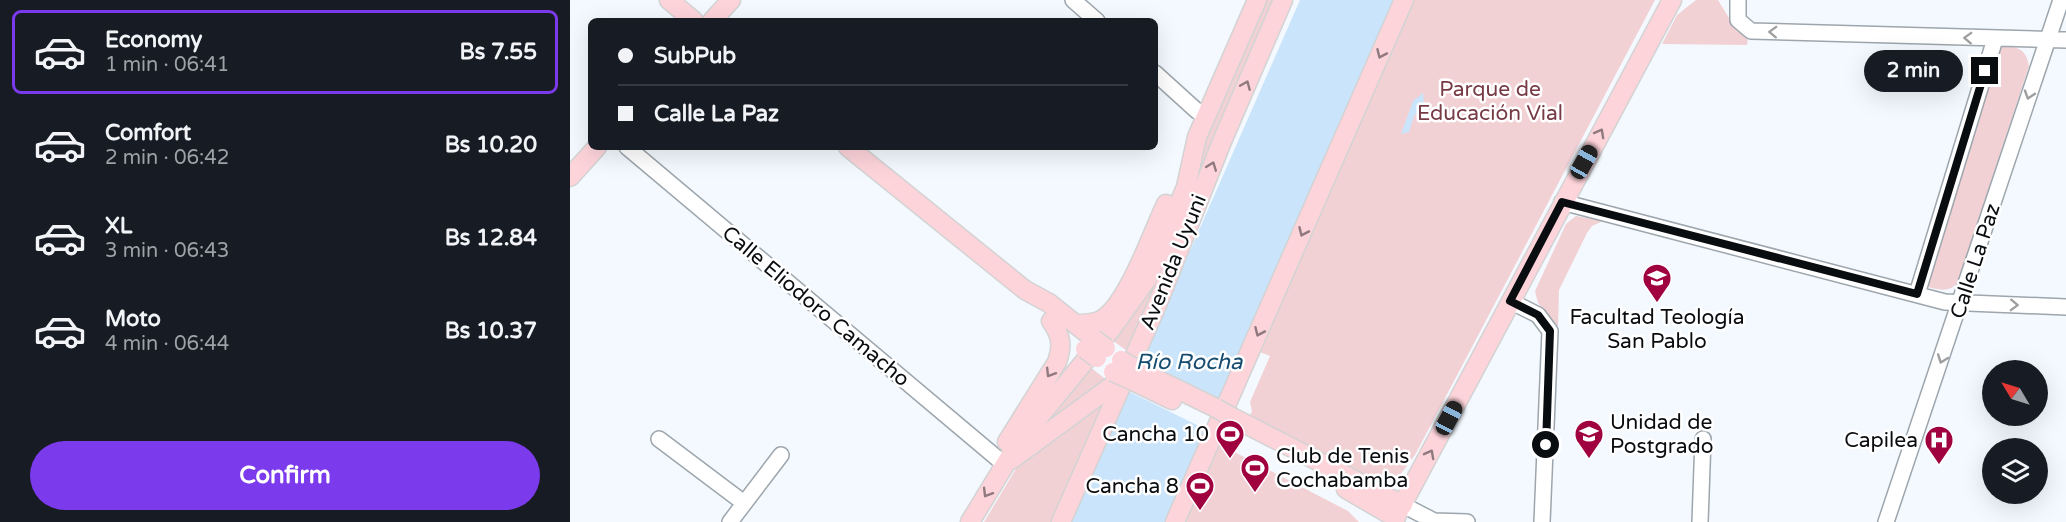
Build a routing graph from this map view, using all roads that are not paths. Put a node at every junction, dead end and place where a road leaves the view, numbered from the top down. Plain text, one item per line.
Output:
1 (669, 0) edge
2 (731, 0) edge
3 (1073, 0) edge
4 (1257, 0) edge
5 (1283, 0) edge
6 (1404, 0) edge
7 (1738, 0) edge
8 (2061, 0) edge
9 (1674, 3) edge
10 (690, 18) edge
11 (715, 18) edge
12 (1094, 18) edge
13 (1995, 39) junction
14 (2047, 40) junction
15 (2066, 40) edge
16 (1158, 76) edge
17 (1206, 116) junction
18 (1197, 137) junction
19 (594, 150) edge
20 (631, 150) edge
21 (853, 150) edge
22 (570, 177) edge
23 (1562, 202) junction
24 (1025, 290) junction
25 (1917, 294) junction
26 (1510, 301) junction
27 (1961, 304) junction
28 (2066, 307) edge
29 (1051, 321) junction
30 (1076, 324) junction
31 (1096, 349) junction
32 (1126, 372) junction
33 (659, 439) dead end
34 (1703, 439) dead end
35 (781, 455) dead end
36 (1004, 464) junction
37 (744, 503) junction
38 (1399, 517) edge
39 (730, 522) edge
40 (970, 522) edge
41 (1061, 522) edge
42 (1175, 522) edge
43 (1467, 522) edge
44 (1542, 522) edge
45 (1700, 522) edge
46 (1887, 522) edge

1 - 10 main road
2 - 11 main road
3 - 12 street
4 - 17 main road, Avenida Uyuni
32 -> 5 main road, Avenida Uyuni
6 -> 42 main road
13 -> 7 street
8 - 14 street, Calle La Paz
23 -> 9 main road
13 - 14 street
13 - 25 street
14 - 15 street
14 -> 27 street, Calle La Paz
16 - 17 street
17 - 18 main road, Avenida Uyuni
18 - 30 main road
18 - 36 main road, Avenida Uyuni
19 - 22 main road
20 - 36 street, Calle Eliodoro Camacho
21 - 24 main road
23 - 25 street
23 - 26 main road
24 - 29 main road
24 - 30 main road
25 - 27 street
38 -> 26 main road
26 - 44 street
27 -> 28 street
27 -> 46 street, Calle La Paz
29 - 31 main road
29 -> 36 main road
30 - 31 main road
31 - 32 main road
32 - 36 main road
32 - 38 main road
32 - 41 main road, Avenida Uyuni
33 - 37 street
34 - 45 street
35 - 37 street
36 -> 40 main road
37 - 39 street
38 - 43 street

